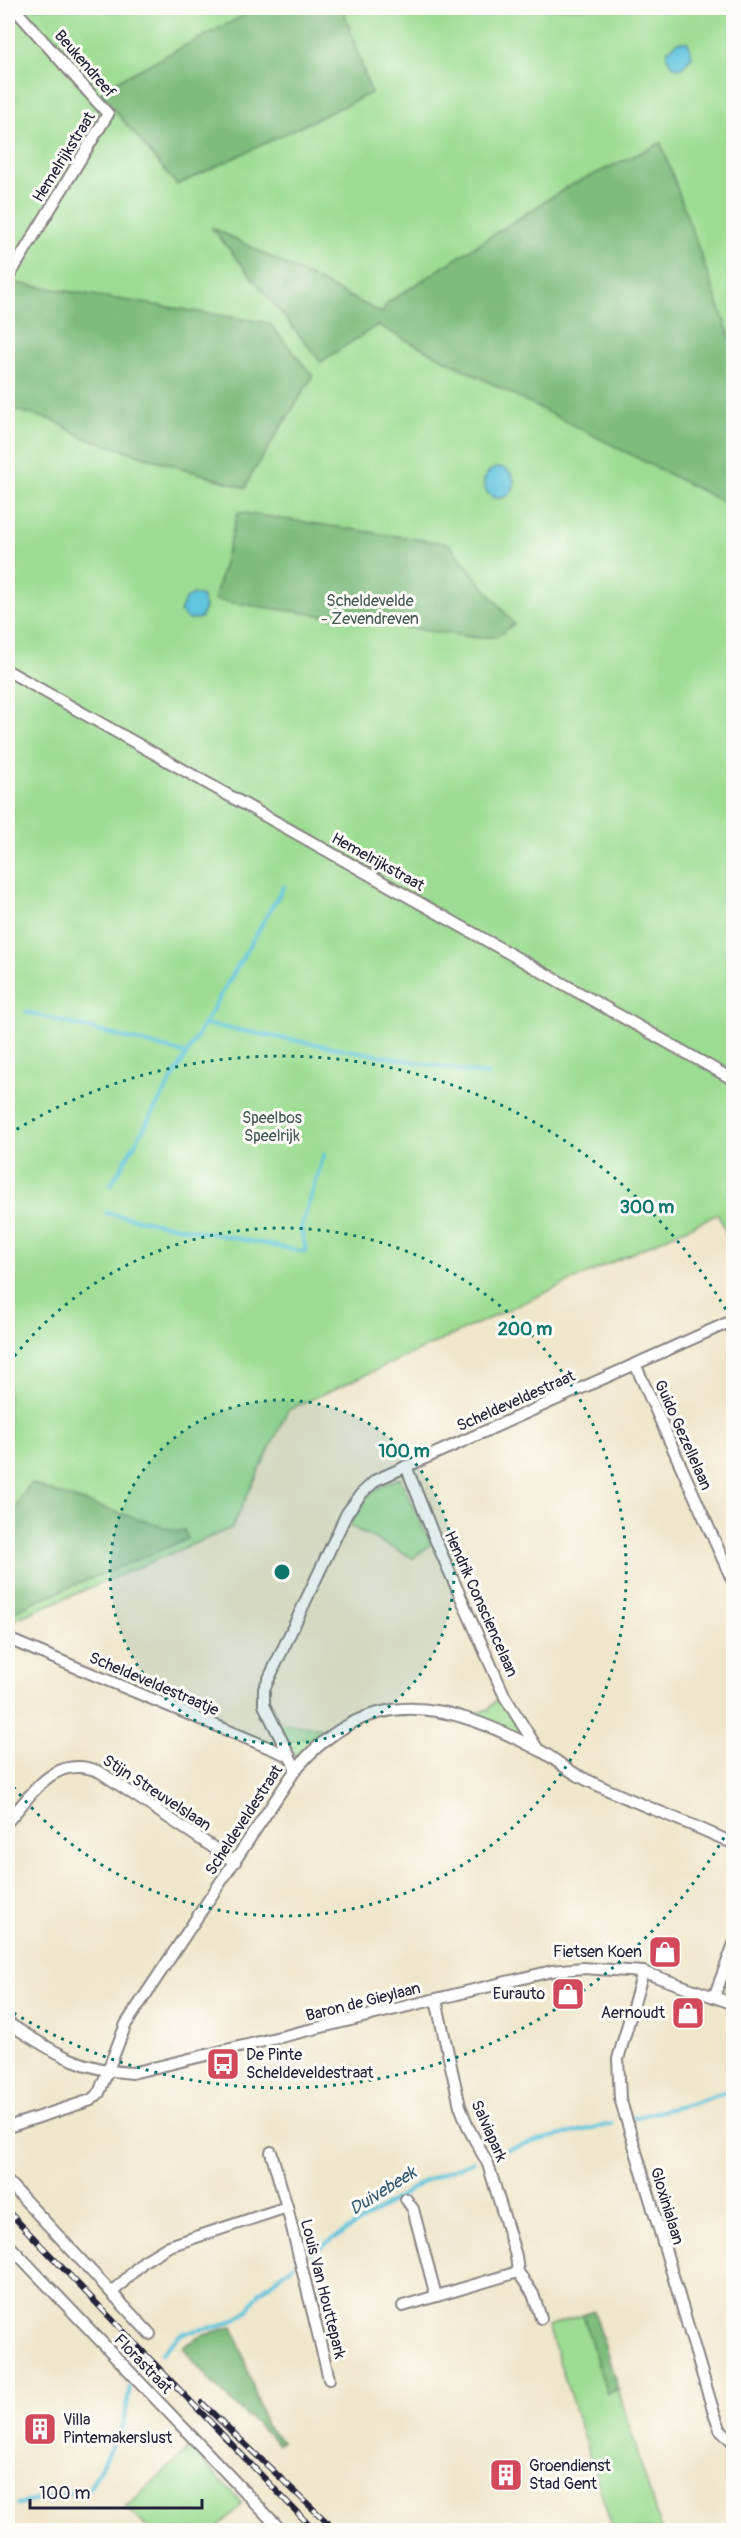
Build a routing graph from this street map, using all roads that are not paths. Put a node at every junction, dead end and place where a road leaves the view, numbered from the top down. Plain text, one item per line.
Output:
1 (14, 8) edge
2 (108, 114) joint
3 (8, 278) edge
4 (8, 671) edge
5 (734, 1080) edge
6 (734, 1320) edge
7 (634, 1364) junction
8 (406, 1466) junction
9 (734, 1584) edge
10 (8, 1639) edge
11 (538, 1749) junction
12 (289, 1756) junction
13 (296, 1768) junction
14 (8, 1821) edge
15 (734, 1844) edge
16 (235, 1862) junction
17 (734, 1944) edge
18 (643, 1972) junction
19 (714, 1997) junction
20 (436, 2000) junction
21 (734, 2004) edge
22 (8, 2023) edge
23 (107, 2071) junction
24 (8, 2127) edge
25 (271, 2152) dead end
26 (8, 2182) edge
27 (406, 2199) dead end
28 (286, 2207) junction
29 (8, 2244) edge
30 (518, 2272) junction
31 (113, 2292) junction
32 (436, 2296) junction
33 (404, 2306) dead end
34 (541, 2318) dead end
35 (150, 2334) dead end
36 (329, 2379) dead end
37 (734, 2443) edge
38 (281, 2530) edge

1 - 2 street, Beukendreef
2 - 3 street, Hemelrijkstraat
4 - 5 street, Hemelrijkstraat
6 - 7 street, Scheldeveldestraat
7 - 8 street, Scheldeveldestraat
7 - 9 street, Guido Gezellelaan
8 - 11 street, Hendrik Consciencelaan
8 - 12 street, Scheldeveldestraat
10 - 12 street, Scheldeveldestraatje
11 - 13 street, Hendrik Consciencelaan
11 - 15 street, Hendrik Consciencelaan
12 - 13 street, Scheldeveldestraat
13 - 16 street, Scheldeveldestraat
14 - 16 street, Stijn Streuvelslaan
16 - 23 street, Scheldeveldestraat
17 - 19 street
18 - 19 street, Baron de Gieylaan
18 - 20 street, Baron de Gieylaan
18 - 37 street, Gloxinialaan
19 - 21 street, Baron de Gieylaan
20 - 23 street, Baron de Gieylaan
20 - 30 street, Salviapark
22 - 23 street, Baron de Gieylaan
23 - 24 street, Scheldeveldestraat
25 - 28 street, Louis Van Houttepark
26 - 31 street
27 - 32 street
28 - 31 street, Louis Van Houttepark
28 - 36 street, Louis Van Houttepark
29 - 38 street, Florastraat
30 - 32 street
30 - 34 street, Salviapark
31 - 35 street
32 - 33 street

